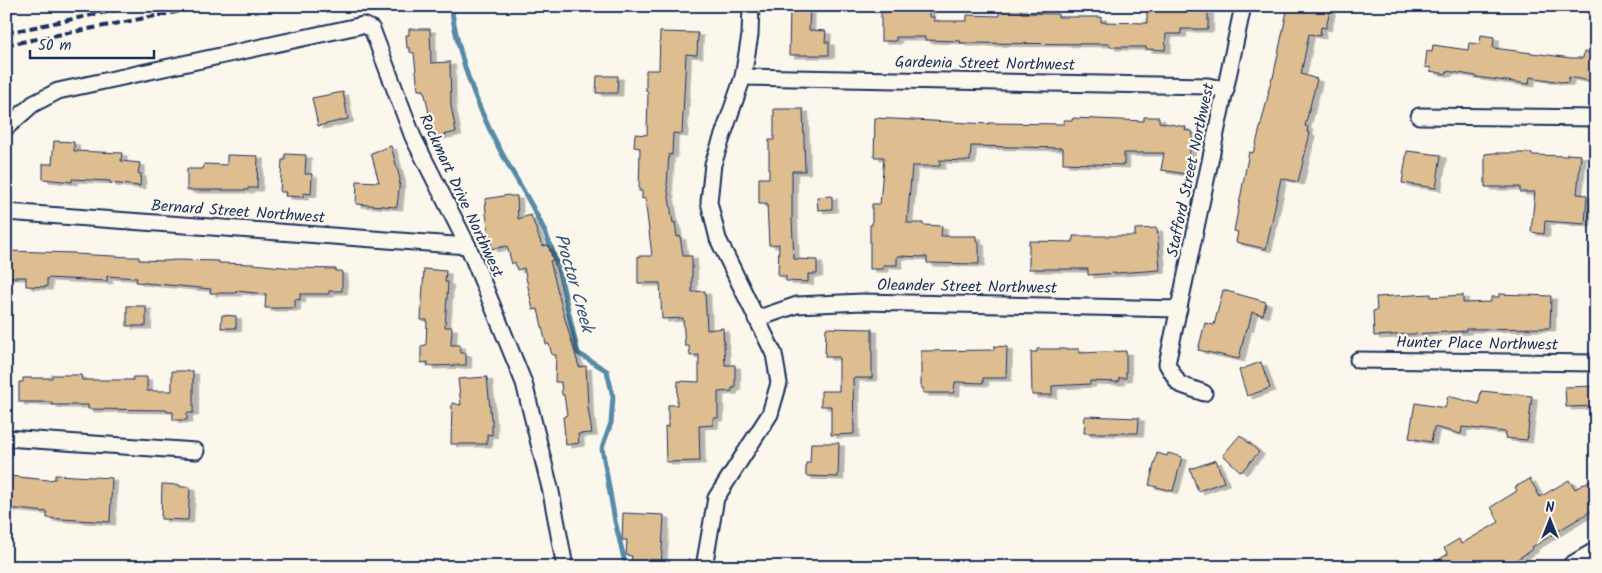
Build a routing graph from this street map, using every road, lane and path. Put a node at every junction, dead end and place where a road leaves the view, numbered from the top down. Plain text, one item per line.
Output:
1 (751, 6) edge
2 (1243, 6) edge
3 (743, 77) junction
4 (1226, 90) junction
5 (1419, 116) dead end
6 (1596, 118) edge
7 (6, 128) edge
8 (6, 212) edge
9 (468, 246) junction
10 (1179, 310) junction
11 (756, 319) junction
12 (1358, 360) dead end
13 (1596, 363) edge
14 (1204, 393) dead end
15 (6, 438) edge
16 (196, 451) dead end
17 (565, 567) edge
18 (704, 567) edge

1 - 3 street
2 - 4 street, Stafford Street Northwest
3 - 4 street, Gardenia Street Northwest
3 - 11 street
4 - 10 street, Stafford Street Northwest
5 - 6 street
7 - 9 street, Rockmart Drive Northwest
8 - 9 street, Bernard Street Northwest
9 - 17 street, Rockmart Drive Northwest
10 - 11 street, Oleander Street Northwest
10 - 14 street, Stafford Street Northwest
11 - 18 street
12 - 13 street, Hunter Place Northwest
15 - 16 street

